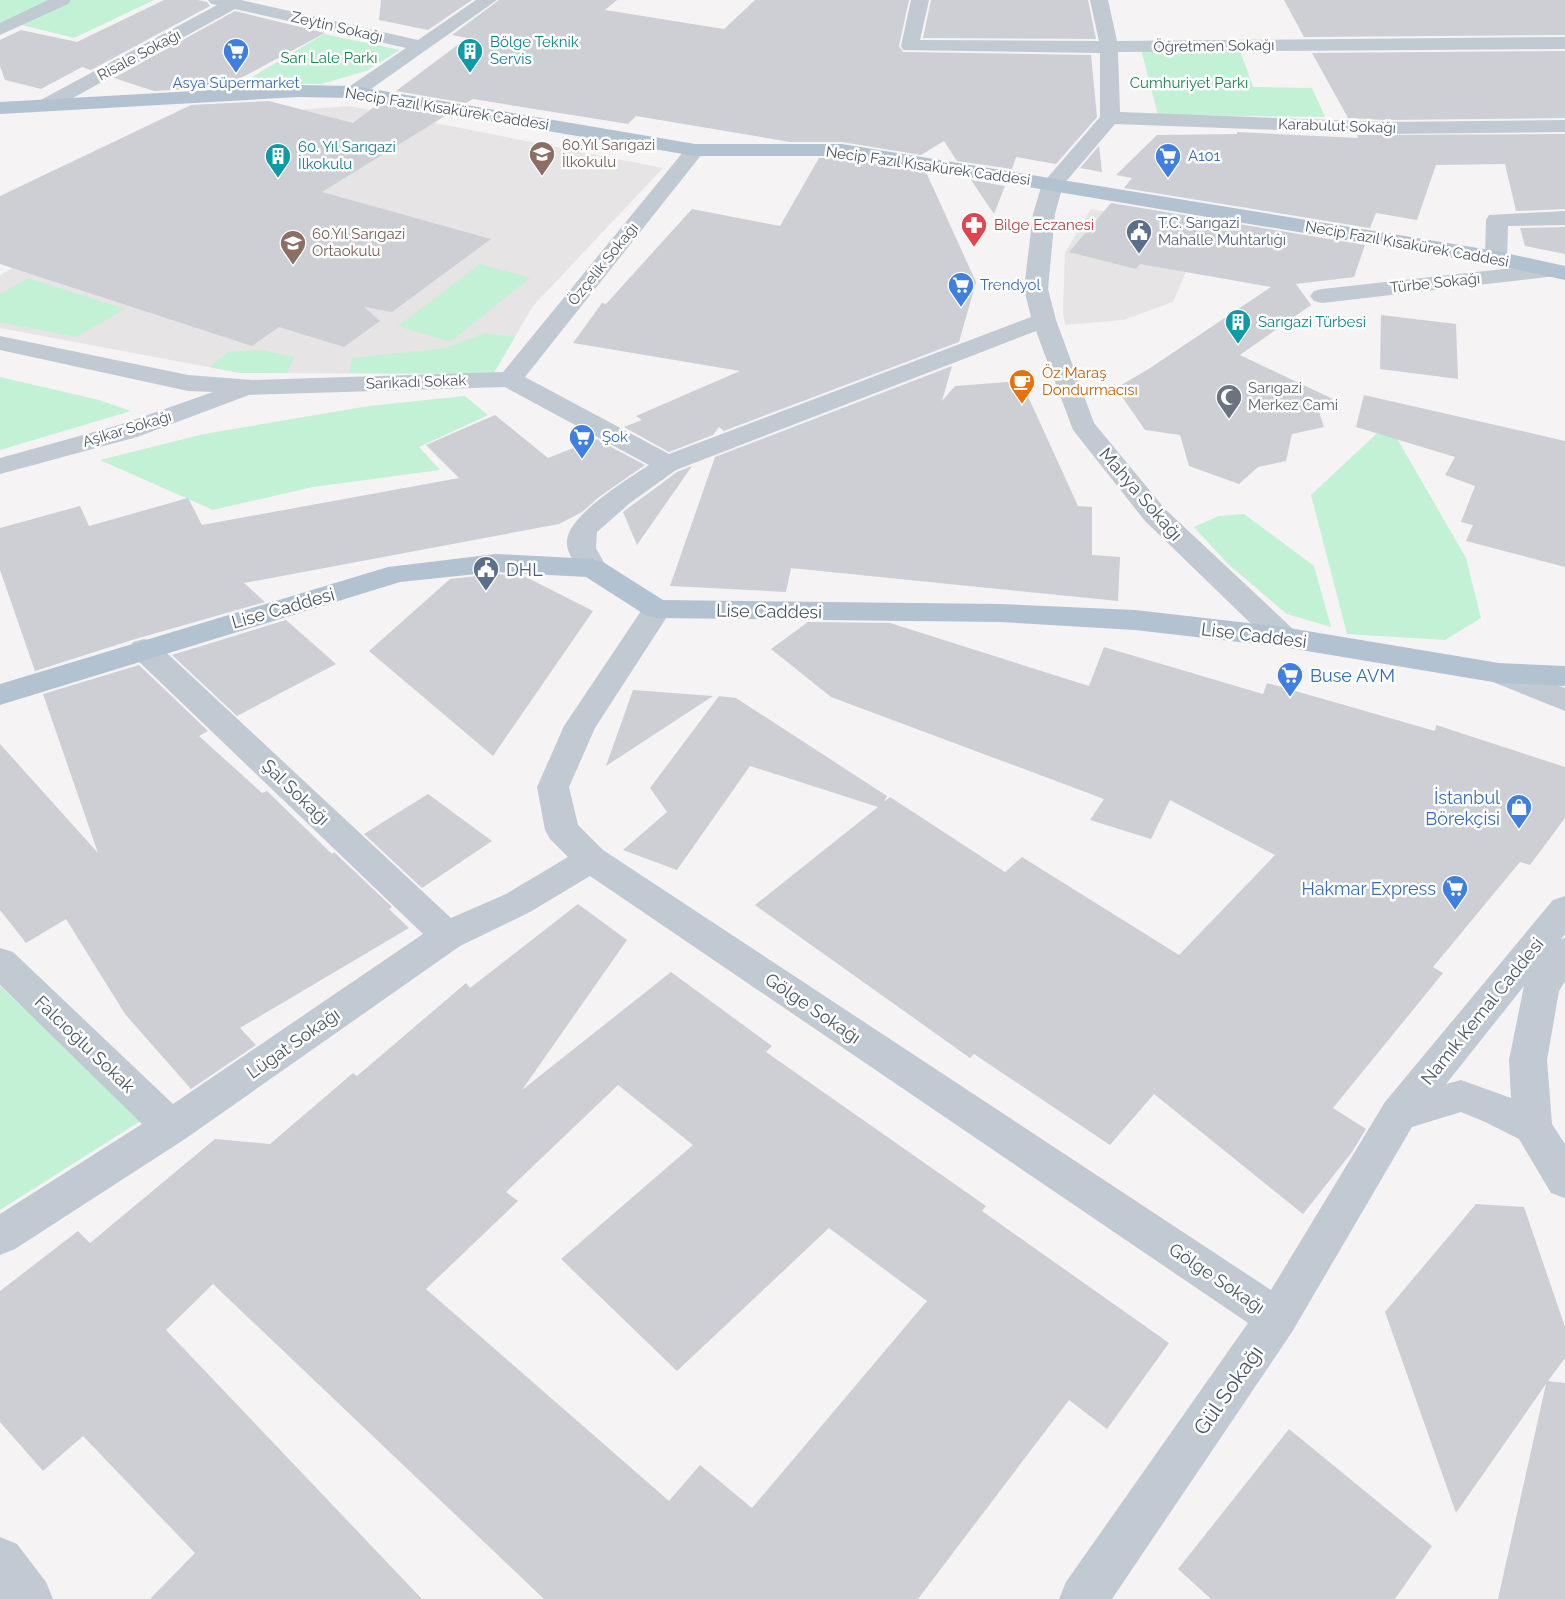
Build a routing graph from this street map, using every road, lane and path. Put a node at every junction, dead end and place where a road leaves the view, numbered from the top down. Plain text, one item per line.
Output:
1 (62, 0) edge
2 (488, 0) edge
3 (920, 0) edge
4 (1099, 0) edge
5 (225, 2) edge
6 (0, 30) edge
7 (1565, 43) edge
8 (421, 46) junction
9 (1109, 48) junction
10 (354, 92) junction
11 (44, 106) junction
12 (0, 108) edge
13 (1110, 118) junction
14 (1565, 126) edge
15 (695, 150) junction
16 (1053, 184) junction
17 (1565, 218) edge
18 (1496, 258) junction
19 (1557, 272) edge
20 (1322, 296) dead end
21 (1044, 321) junction
22 (0, 343) edge
23 (510, 379) junction
24 (252, 388) junction
25 (667, 464) junction
26 (0, 466) edge
27 (593, 568) junction
28 (657, 609) junction
29 (1282, 636) junction
30 (144, 649) junction
31 (1499, 673) junction
32 (1565, 676) edge
33 (0, 695) edge
34 (1565, 700) edge
35 (591, 859) junction
36 (1565, 909) edge
37 (447, 936) junction
38 (1565, 952) edge
39 (0, 962) edge
40 (1399, 1114) junction
41 (171, 1127) junction
42 (1533, 1127) junction
43 (1565, 1180) edge
44 (0, 1236) edge
45 (1277, 1318) junction
46 (0, 1561) edge
47 (28, 1599) edge
48 (1083, 1599) edge

1 - 6 street
2 - 8 street
3 - 9 street, Öğretmen Sokağı
4 - 9 street
5 - 8 street, Zeytin Sokağı
5 - 11 street, Risale Sokağı
7 - 9 street, Öğretmen Sokağı
8 - 10 street
9 - 13 street
10 - 11 main road, Necip Fazıl Kısakürek Caddesi
10 - 15 main road, Necip Fazıl Kısakürek Caddesi
11 - 12 main road, Necip Fazıl Kısakürek Caddesi
13 - 14 street, Karabulut Sokağı
13 - 16 street
15 - 16 main road, Necip Fazıl Kısakürek Caddesi
15 - 23 street, Özçelik Sokağı
16 - 18 main road, Necip Fazıl Kısakürek Caddesi
16 - 21 street, Mahya Sokağı
17 - 18 street
18 - 19 main road, Necip Fazıl Kısakürek Caddesi
19 - 20 street, Türbe Sokağı
21 - 25 street
21 - 29 street, Mahya Sokağı
22 - 24 street, Sarıkadı Sokak
23 - 24 street, Sarıkadı Sokak
23 - 25 street
24 - 26 street, Aşikar Sokağı
25 - 27 street
27 - 28 main road, Lise Caddesi
27 - 30 main road, Lise Caddesi
28 - 29 main road, Lise Caddesi
28 - 35 street, Gölge Sokağı
29 - 31 main road, Lise Caddesi
30 - 33 main road, Lise Caddesi
30 - 37 street, Şal Sokağı
31 - 32 main road, Lise Caddesi
31 - 34 street
35 - 37 street, Lügat Sokağı
35 - 45 street, Gölge Sokağı
36 - 40 street, Namık Kemal Caddesi
37 - 41 street, Lügat Sokağı
38 - 42 street, Namık Kemal Caddesi
39 - 41 street, Falcıoğlu Sokak
40 - 42 street
40 - 45 street, Gül Sokağı
41 - 44 street, Lügat Sokağı
42 - 43 street, Namık Kemal Caddesi
45 - 48 street, Gül Sokağı
46 - 47 street

